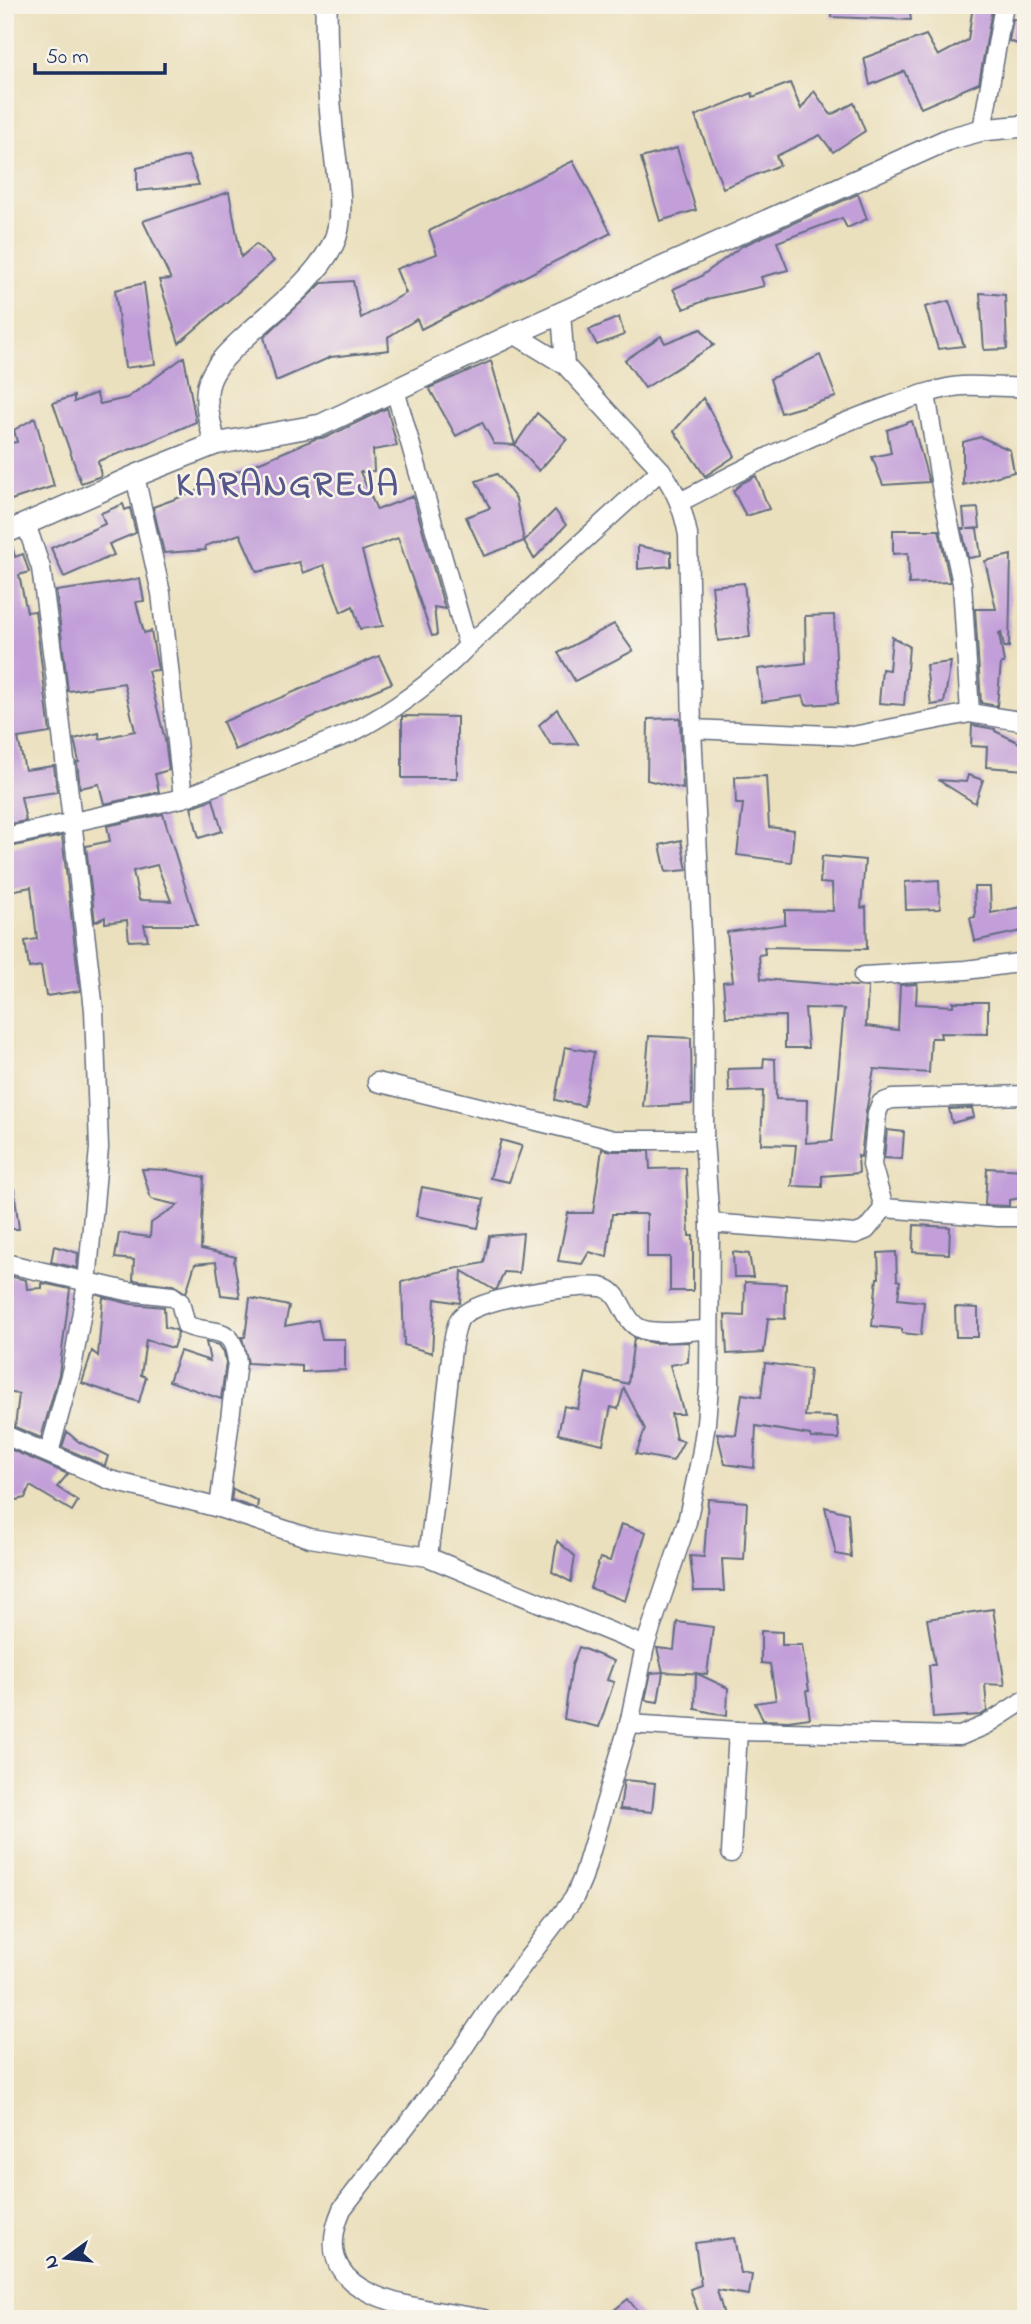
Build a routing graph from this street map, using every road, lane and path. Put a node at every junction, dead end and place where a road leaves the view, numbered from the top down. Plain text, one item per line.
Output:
1 (326, 5) edge
2 (1004, 5) edge
3 (1026, 127) edge
4 (982, 130) junction
5 (561, 313) junction
6 (514, 334) junction
7 (565, 365) junction
8 (1026, 387) edge
9 (395, 390) junction
10 (926, 394) junction
11 (215, 444) junction
12 (661, 470) junction
13 (135, 476) junction
14 (680, 502) junction
15 (26, 524) junction
16 (5, 533) edge
17 (468, 646) junction
18 (970, 713) junction
19 (1026, 722) edge
20 (692, 729) junction
21 (183, 798) junction
22 (72, 823) junction
23 (5, 837) edge
24 (1026, 962) edge
25 (863, 976) dead end
26 (377, 1082) dead end
27 (1026, 1095) edge
28 (704, 1140) junction
29 (884, 1208) junction
30 (1026, 1217) edge
31 (710, 1223) junction
32 (5, 1263) edge
33 (87, 1283) junction
34 (708, 1329) junction
35 (5, 1435) edge
36 (50, 1453) junction
37 (219, 1508) junction
38 (428, 1557) junction
39 (645, 1646) junction
40 (1026, 1699) edge
41 (629, 1724) junction
42 (738, 1731) junction
43 (731, 1853) dead end
44 (484, 2319) edge

1 - 11 main road
2 - 4 street
3 - 4 main road
4 - 5 main road
5 - 6 main road
5 - 7 street
6 - 7 street
6 - 9 main road
7 - 12 street
8 - 10 street
9 - 11 main road
9 - 17 street
10 - 14 street
10 - 18 street
11 - 13 main road
12 - 14 street
12 - 17 street
13 - 15 main road
13 - 21 street
14 - 20 street
15 - 16 main road
15 - 22 street
17 - 21 street
18 - 19 street
18 - 20 street
20 - 28 street
21 - 22 street
22 - 23 street
22 - 33 street
24 - 25 street
26 - 28 street
27 - 29 street
28 - 31 street
29 - 30 street
29 - 31 street
31 - 34 street
32 - 33 street
33 - 36 street
33 - 37 street
34 - 38 street
34 - 39 street
35 - 36 street
36 - 37 street
37 - 38 street
38 - 39 street
39 - 41 street
40 - 42 street
41 - 42 street
41 - 44 street
42 - 43 street

